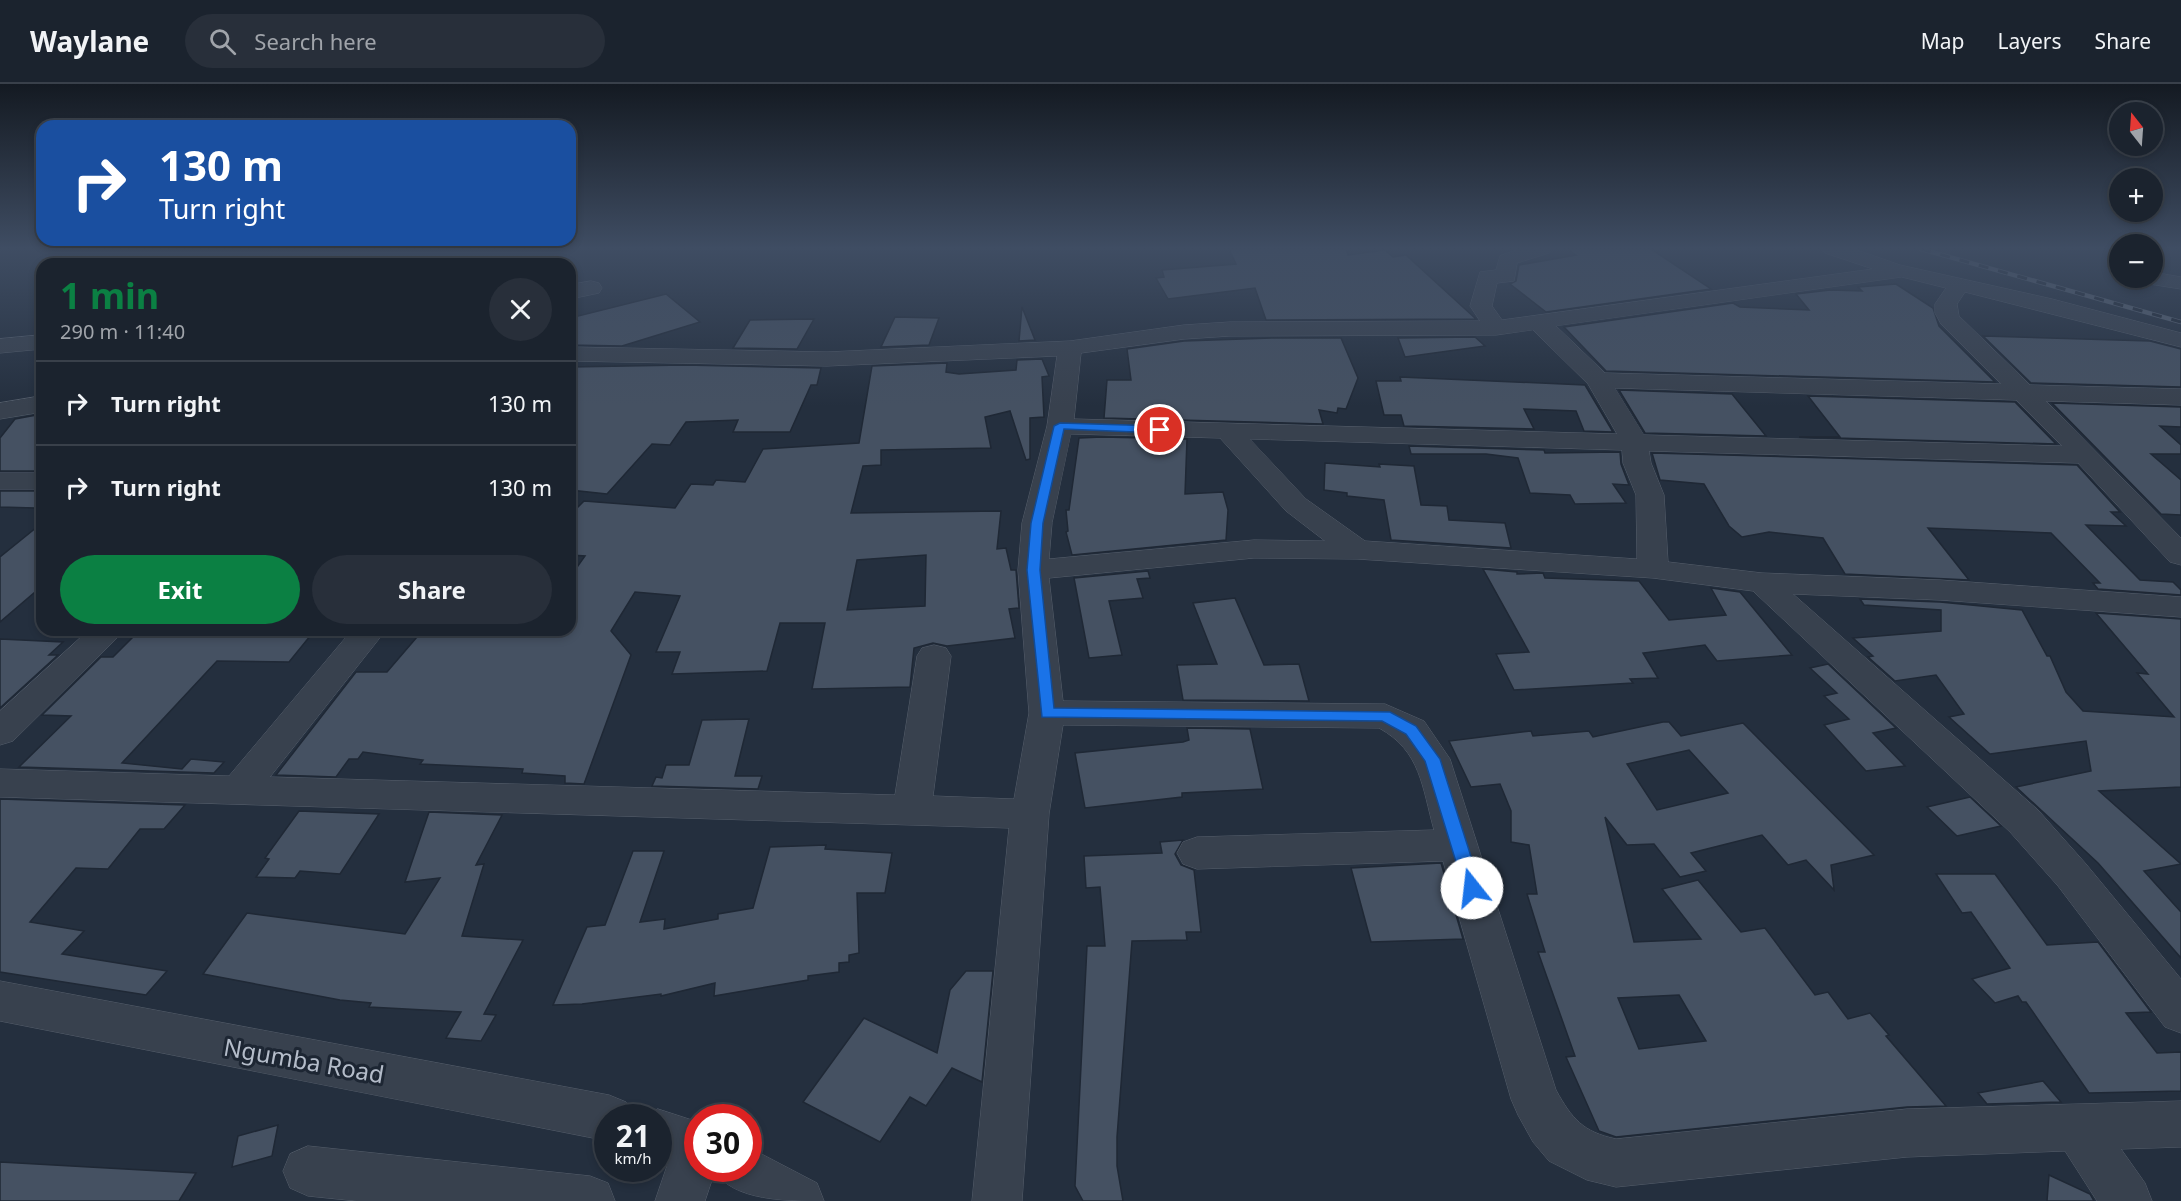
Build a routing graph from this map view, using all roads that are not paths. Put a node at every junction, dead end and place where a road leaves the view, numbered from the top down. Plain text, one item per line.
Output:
1 (1482, 301) edge
2 (1687, 301) edge
3 (1946, 301) edge
4 (2028, 301) edge
5 (1538, 322) junction
6 (1496, 328) junction
7 (2181, 340) edge
8 (36, 343) edge
9 (0, 346) edge
10 (1070, 348) junction
11 (576, 354) edge
12 (1598, 380) junction
13 (2021, 392) junction
14 (2181, 397) edge
15 (36, 405) edge
16 (0, 411) edge
17 (1060, 426) junction
18 (1228, 432) junction
19 (1634, 440) junction
20 (2086, 455) junction
21 (0, 481) edge
22 (36, 481) edge
23 (1357, 550) junction
24 (2181, 556) edge
25 (1653, 569) junction
26 (1033, 570) junction
27 (1762, 583) junction
28 (2181, 607) edge
29 (103, 636) edge
30 (365, 636) edge
31 (934, 657) dead end
32 (1047, 713) junction
33 (0, 732) edge
34 (0, 783) edge
35 (237, 792) junction
36 (912, 810) junction
37 (1030, 814) junction
38 (1460, 845) junction
39 (1197, 852) dead end
40 (0, 1001) edge
41 (2181, 1013) edge
42 (594, 1115) edge
43 (2181, 1124) edge
44 (2077, 1127) junction
45 (308, 1171) dead end
46 (762, 1181) edge
47 (686, 1182) edge
48 (487, 1196) edge
49 (590, 1201) edge
50 (680, 1201) edge
51 (799, 1201) edge
52 (997, 1201) edge
53 (2127, 1201) edge

1 - 6 street
2 - 5 street
3 - 13 street
4 - 7 street
5 - 6 street
5 - 12 street
6 - 10 street
8 - 9 street
10 - 11 street
10 - 17 street
12 - 13 street
12 - 19 street
13 - 14 street
13 - 20 street
15 - 16 street
17 - 18 street
17 - 26 street
18 - 19 street
18 - 23 street
19 - 20 street
19 - 25 street
20 - 24 street
21 - 22 street
23 - 25 street
23 - 26 street
25 - 27 street
26 - 32 street
27 - 28 street
27 - 41 street
29 - 33 street
30 - 35 street
31 - 36 street
32 - 37 street
32 - 38 street
34 - 35 street
35 - 36 street
36 - 37 street
37 - 52 street
38 - 39 street
38 - 44 street
40 - 42 street, Ngumba Road
43 - 44 street
44 - 53 street
45 - 48 street
46 - 51 street
47 - 50 street
48 - 49 street

